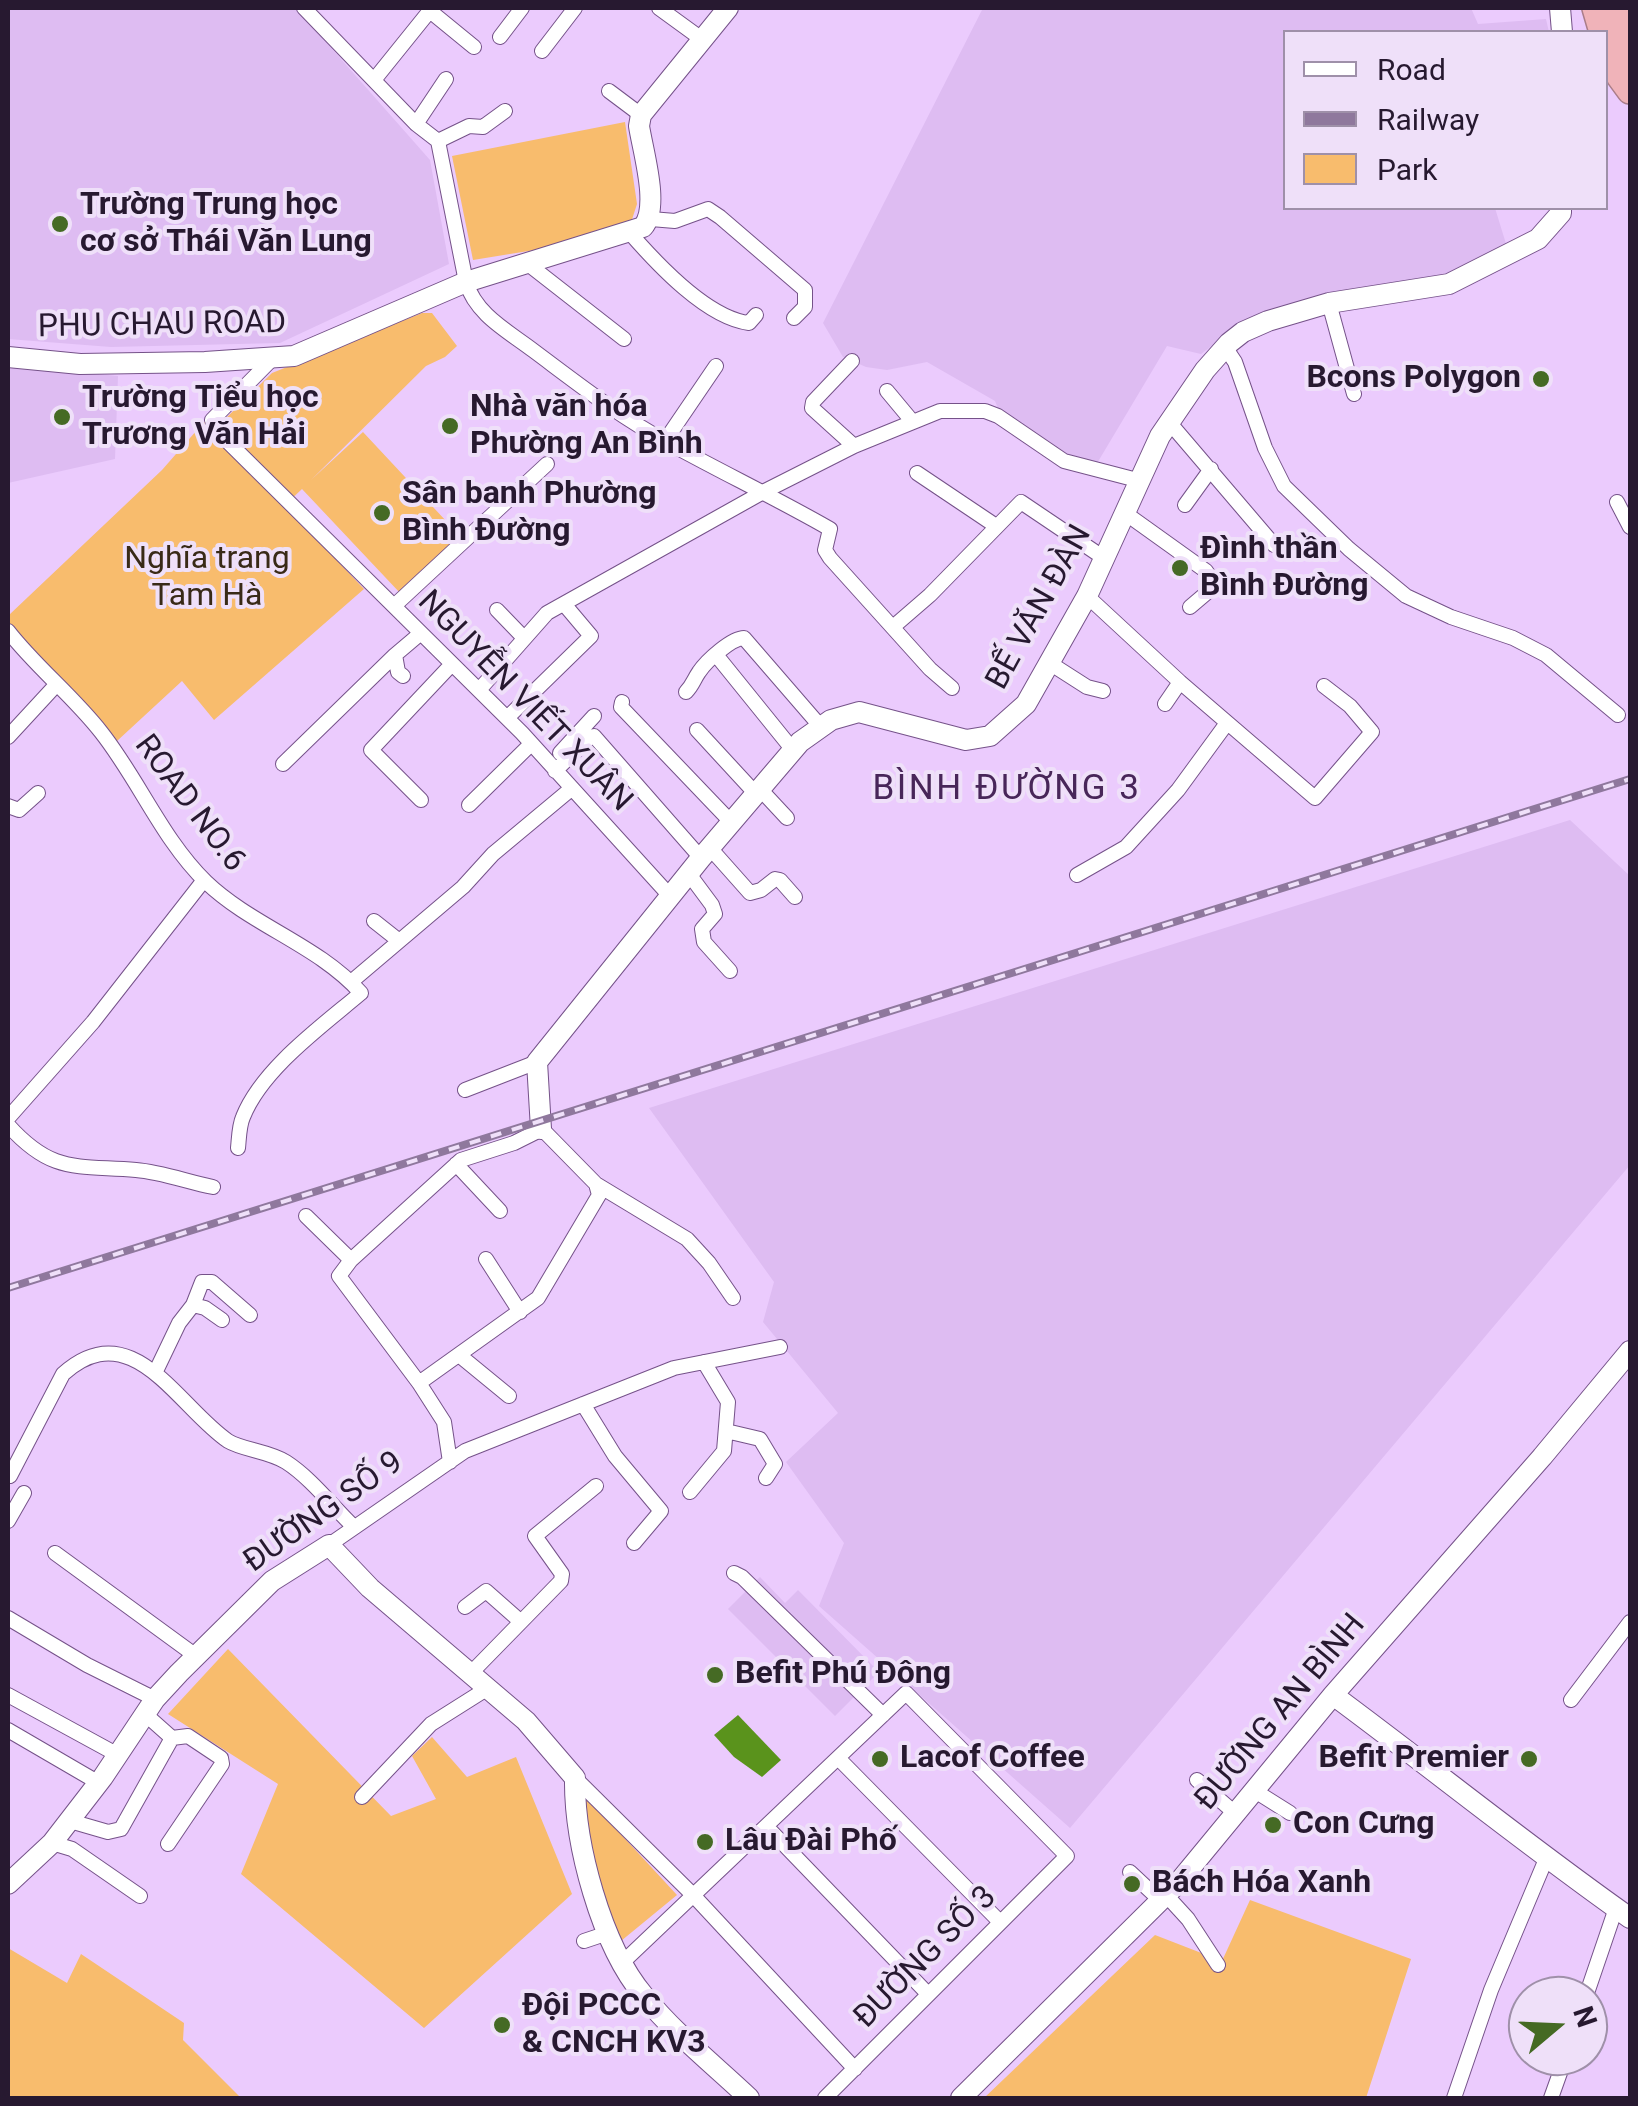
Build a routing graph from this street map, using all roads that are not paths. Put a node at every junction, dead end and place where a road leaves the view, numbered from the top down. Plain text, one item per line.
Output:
1 (304, 8) edge
2 (522, 8) edge
3 (574, 8) edge
4 (659, 8) edge
5 (728, 8) edge
6 (1616, 8) edge
7 (431, 9) edge
8 (500, 36) dead end
9 (703, 40) junction
10 (474, 47) dead end
11 (542, 50) dead end
12 (1608, 50) edge
13 (1630, 61) edge
14 (446, 79) dead end
15 (374, 80) junction
16 (1630, 90) edge
17 (609, 91) dead end
18 (506, 111) dead end
19 (641, 115) junction
20 (416, 124) junction
21 (438, 141) junction
22 (1561, 210) edge
23 (650, 219) junction
24 (630, 233) junction
25 (528, 264) junction
26 (466, 282) junction
27 (1329, 303) junction
28 (756, 314) dead end
29 (794, 318) dead end
30 (624, 338) dead end
31 (1224, 347) junction
32 (8, 357) edge
33 (273, 358) junction
34 (852, 361) dead end
35 (716, 366) dead end
36 (886, 390) dead end
37 (1354, 394) dead end
38 (912, 422) junction
39 (1169, 422) junction
40 (665, 441) junction
41 (854, 446) junction
42 (547, 464) dead end
43 (1211, 469) junction
44 (917, 473) dead end
45 (1141, 481) junction
46 (765, 491) junction
47 (1185, 504) dead end
48 (1630, 508) edge
49 (1125, 513) junction
50 (996, 526) junction
51 (1630, 526) edge
52 (1281, 548) dead end
53 (1104, 558) junction
54 (1087, 596) junction
55 (564, 604) junction
56 (394, 606) junction
57 (1190, 607) dead end
58 (497, 610) dead end
59 (893, 627) junction
60 (8, 632) edge
61 (420, 632) junction
62 (524, 638) junction
63 (394, 655) junction
64 (717, 656) junction
65 (1048, 662) junction
66 (452, 664) junction
67 (403, 676) dead end
68 (1180, 682) junction
69 (56, 686) junction
70 (1324, 686) dead end
71 (952, 688) dead end
72 (478, 690) junction
73 (686, 692) dead end
74 (1103, 692) dead end
75 (622, 702) dead end
76 (1165, 704) dead end
77 (1618, 715) dead end
78 (594, 716) dead end
79 (507, 718) junction
80 (1227, 722) junction
81 (821, 727) junction
82 (697, 730) dead end
83 (8, 737) edge
84 (531, 744) junction
85 (793, 750) junction
86 (283, 764) dead end
87 (552, 768) junction
88 (571, 789) junction
89 (758, 792) junction
90 (38, 793) dead end
91 (421, 800) dead end
92 (469, 805) dead end
93 (8, 806) edge
94 (786, 818) dead end
95 (732, 823) junction
96 (700, 860) junction
97 (1077, 875) dead end
98 (204, 880) junction
99 (670, 896) junction
100 (795, 897) dead end
101 (374, 921) dead end
102 (398, 940) junction
103 (730, 972) dead end
104 (350, 982) junction
105 (537, 1066) junction
106 (465, 1090) dead end
107 (8, 1120) edge
108 (540, 1120) junction
109 (238, 1148) dead end
110 (456, 1164) junction
111 (596, 1184) junction
112 (214, 1187) dead end
113 (500, 1211) dead end
114 (306, 1216) dead end
115 (486, 1259) dead end
116 (351, 1260) junction
117 (733, 1298) dead end
118 (193, 1305) junction
119 (520, 1312) junction
120 (250, 1315) dead end
121 (222, 1320) dead end
122 (780, 1348) dead end
123 (1630, 1350) edge
124 (459, 1355) junction
125 (704, 1362) junction
126 (156, 1371) junction
127 (419, 1382) junction
128 (509, 1396) dead end
129 (583, 1404) junction
130 (726, 1431) junction
131 (450, 1462) junction
132 (10, 1476) edge
133 (766, 1478) dead end
134 (596, 1486) dead end
135 (690, 1492) dead end
136 (24, 1493) dead end
137 (8, 1520) edge
138 (354, 1527) junction
139 (634, 1544) dead end
140 (328, 1545) junction
141 (55, 1553) dead end
142 (734, 1573) dead end
143 (465, 1607) dead end
144 (8, 1618) edge
145 (520, 1620) junction
146 (1630, 1622) edge
147 (196, 1656) junction
148 (480, 1680) junction
149 (8, 1695) edge
150 (1334, 1696) junction
151 (1570, 1700) dead end
152 (150, 1707) junction
153 (883, 1715) junction
154 (8, 1730) edge
155 (172, 1738) junction
156 (118, 1755) junction
157 (839, 1760) junction
158 (574, 1778) junction
159 (1197, 1780) dead end
160 (99, 1783) junction
161 (1255, 1791) junction
162 (362, 1798) dead end
163 (1290, 1813) dead end
164 (1236, 1814) junction
165 (70, 1821) junction
166 (767, 1827) junction
167 (52, 1843) junction
168 (168, 1844) dead end
169 (1546, 1859) junction
170 (1130, 1872) dead end
171 (8, 1884) edge
172 (140, 1896) dead end
173 (693, 1896) junction
174 (1164, 1898) junction
175 (1624, 1913) edge
176 (1000, 1922) junction
177 (608, 1932) junction
178 (584, 1941) dead end
179 (622, 1963) junction
180 (1218, 1965) dead end
181 (1595, 1976) edge
182 (928, 1994) junction
183 (855, 2069) junction
184 (748, 2098) edge
185 (825, 2098) edge
186 (961, 2098) edge
187 (1454, 2098) edge

1 - 15 street
2 - 8 street
3 - 11 street
4 - 9 street
5 - 9 street
6 - 13 highway
7 - 10 street
7 - 15 street
9 - 19 street
12 - 16 highway
14 - 20 street
15 - 20 street
17 - 19 street
18 - 21 street
19 - 23 street
20 - 21 street
21 - 26 street
22 - 27 street, BẾ VĂN ĐÀN
23 - 24 street, PHU CHAU ROAD
23 - 29 street
24 - 25 street, PHU CHAU ROAD
24 - 28 street
25 - 26 street, PHU CHAU ROAD
25 - 30 street
26 - 33 street, PHU CHAU ROAD
26 - 40 street
27 - 31 street, BẾ VĂN ĐÀN
27 - 37 street
31 - 39 street, BẾ VĂN ĐÀN
31 - 77 street
32 - 33 street, PHU CHAU ROAD
33 - 56 street, NGUYỄN VIẾT XUÂN
34 - 41 street
35 - 40 street
36 - 38 street
38 - 41 street
38 - 45 street
39 - 43 street
39 - 45 street, BẾ VĂN ĐÀN
40 - 46 street
41 - 46 street
42 - 56 street
43 - 47 street
43 - 52 street
44 - 50 street
45 - 49 street, BẾ VĂN ĐÀN
46 - 55 street
46 - 59 street
48 - 51 street
49 - 53 street, BẾ VĂN ĐÀN
49 - 57 street
50 - 53 street
50 - 59 street
53 - 54 street, BẾ VĂN ĐÀN
54 - 65 street, BẾ VĂN ĐÀN
54 - 68 street
55 - 62 street
55 - 79 street
56 - 61 street, NGUYỄN VIẾT XUÂN
58 - 62 street
59 - 71 street
60 - 69 street, ROAD NO.6
61 - 63 street
61 - 66 street, NGUYỄN VIẾT XUÂN
62 - 72 street
63 - 67 street
63 - 86 street
64 - 73 street
64 - 81 street
64 - 85 street
65 - 74 street
65 - 81 street, BẾ VĂN ĐÀN
66 - 72 street, NGUYỄN VIẾT XUÂN
66 - 91 street
68 - 76 street
68 - 80 street
69 - 83 street
69 - 98 street, ROAD NO.6
70 - 80 street
72 - 79 street, NGUYỄN VIẾT XUÂN
75 - 95 street
78 - 87 street
79 - 84 street, NGUYỄN VIẾT XUÂN
80 - 97 street
81 - 85 street, BẾ VĂN ĐÀN
82 - 89 street
84 - 87 street, NGUYỄN VIẾT XUÂN
84 - 92 street
85 - 89 street, BẾ VĂN ĐÀN
87 - 88 street, NGUYỄN VIẾT XUÂN
87 - 96 street
88 - 99 street, NGUYỄN VIẾT XUÂN
88 - 102 street
89 - 94 street
89 - 95 street, BẾ VĂN ĐÀN
90 - 93 street
95 - 96 street, BẾ VĂN ĐÀN
96 - 99 street, BẾ VĂN ĐÀN
96 - 100 street
96 - 103 street
98 - 104 street, ROAD NO.6
98 - 107 street
99 - 105 street, BẾ VĂN ĐÀN
101 - 102 street
102 - 104 street
104 - 109 street
105 - 106 street
105 - 108 street
107 - 112 street
108 - 110 street
108 - 111 street
110 - 113 street
110 - 116 street
111 - 117 street
111 - 119 street
114 - 116 street
115 - 119 street
116 - 127 street
118 - 120 street
118 - 121 street
118 - 126 street
119 - 124 street
122 - 125 street, ĐƯỜNG SỐ 9
123 - 150 street, ĐƯỜNG AN BÌNH
124 - 127 street
124 - 128 street
125 - 129 street, ĐƯỜNG SỐ 9
125 - 130 street
126 - 132 street
126 - 138 street
127 - 131 street
129 - 131 street, ĐƯỜNG SỐ 9
129 - 139 street
130 - 133 street
130 - 135 street
131 - 138 street, ĐƯỜNG SỐ 9
134 - 145 street
136 - 137 street
138 - 140 street, ĐƯỜNG SỐ 9
140 - 147 street, ĐƯỜNG SỐ 9
140 - 148 street
141 - 147 street
142 - 153 street
143 - 145 street
144 - 152 street
145 - 148 street
146 - 151 street
147 - 152 street, ĐƯỜNG SỐ 9
148 - 158 street
148 - 162 street
149 - 156 street
150 - 161 street, ĐƯỜNG AN BÌNH
150 - 169 street
152 - 155 street
152 - 156 street, ĐƯỜNG SỐ 9
153 - 157 street
153 - 176 street, ĐƯỜNG SỐ 3
154 - 160 street
155 - 165 street
155 - 168 street
156 - 160 street, ĐƯỜNG SỐ 9
157 - 166 street
157 - 176 street
158 - 173 street
158 - 177 street
159 - 164 street
160 - 165 street, ĐƯỜNG SỐ 9
161 - 163 street
161 - 164 street, ĐƯỜNG AN BÌNH
164 - 174 street, ĐƯỜNG AN BÌNH
165 - 167 street, ĐƯỜNG SỐ 9
166 - 173 street
166 - 182 street
167 - 171 street, ĐƯỜNG SỐ 9
167 - 172 street
169 - 175 street
169 - 187 street
170 - 174 street
173 - 179 street
173 - 183 street
174 - 180 street
174 - 186 street, ĐƯỜNG AN BÌNH
175 - 181 street
176 - 182 street, ĐƯỜNG SỐ 3
177 - 178 street
177 - 179 street
179 - 184 street
182 - 183 street, ĐƯỜNG SỐ 3
183 - 185 street, ĐƯỜNG SỐ 3

